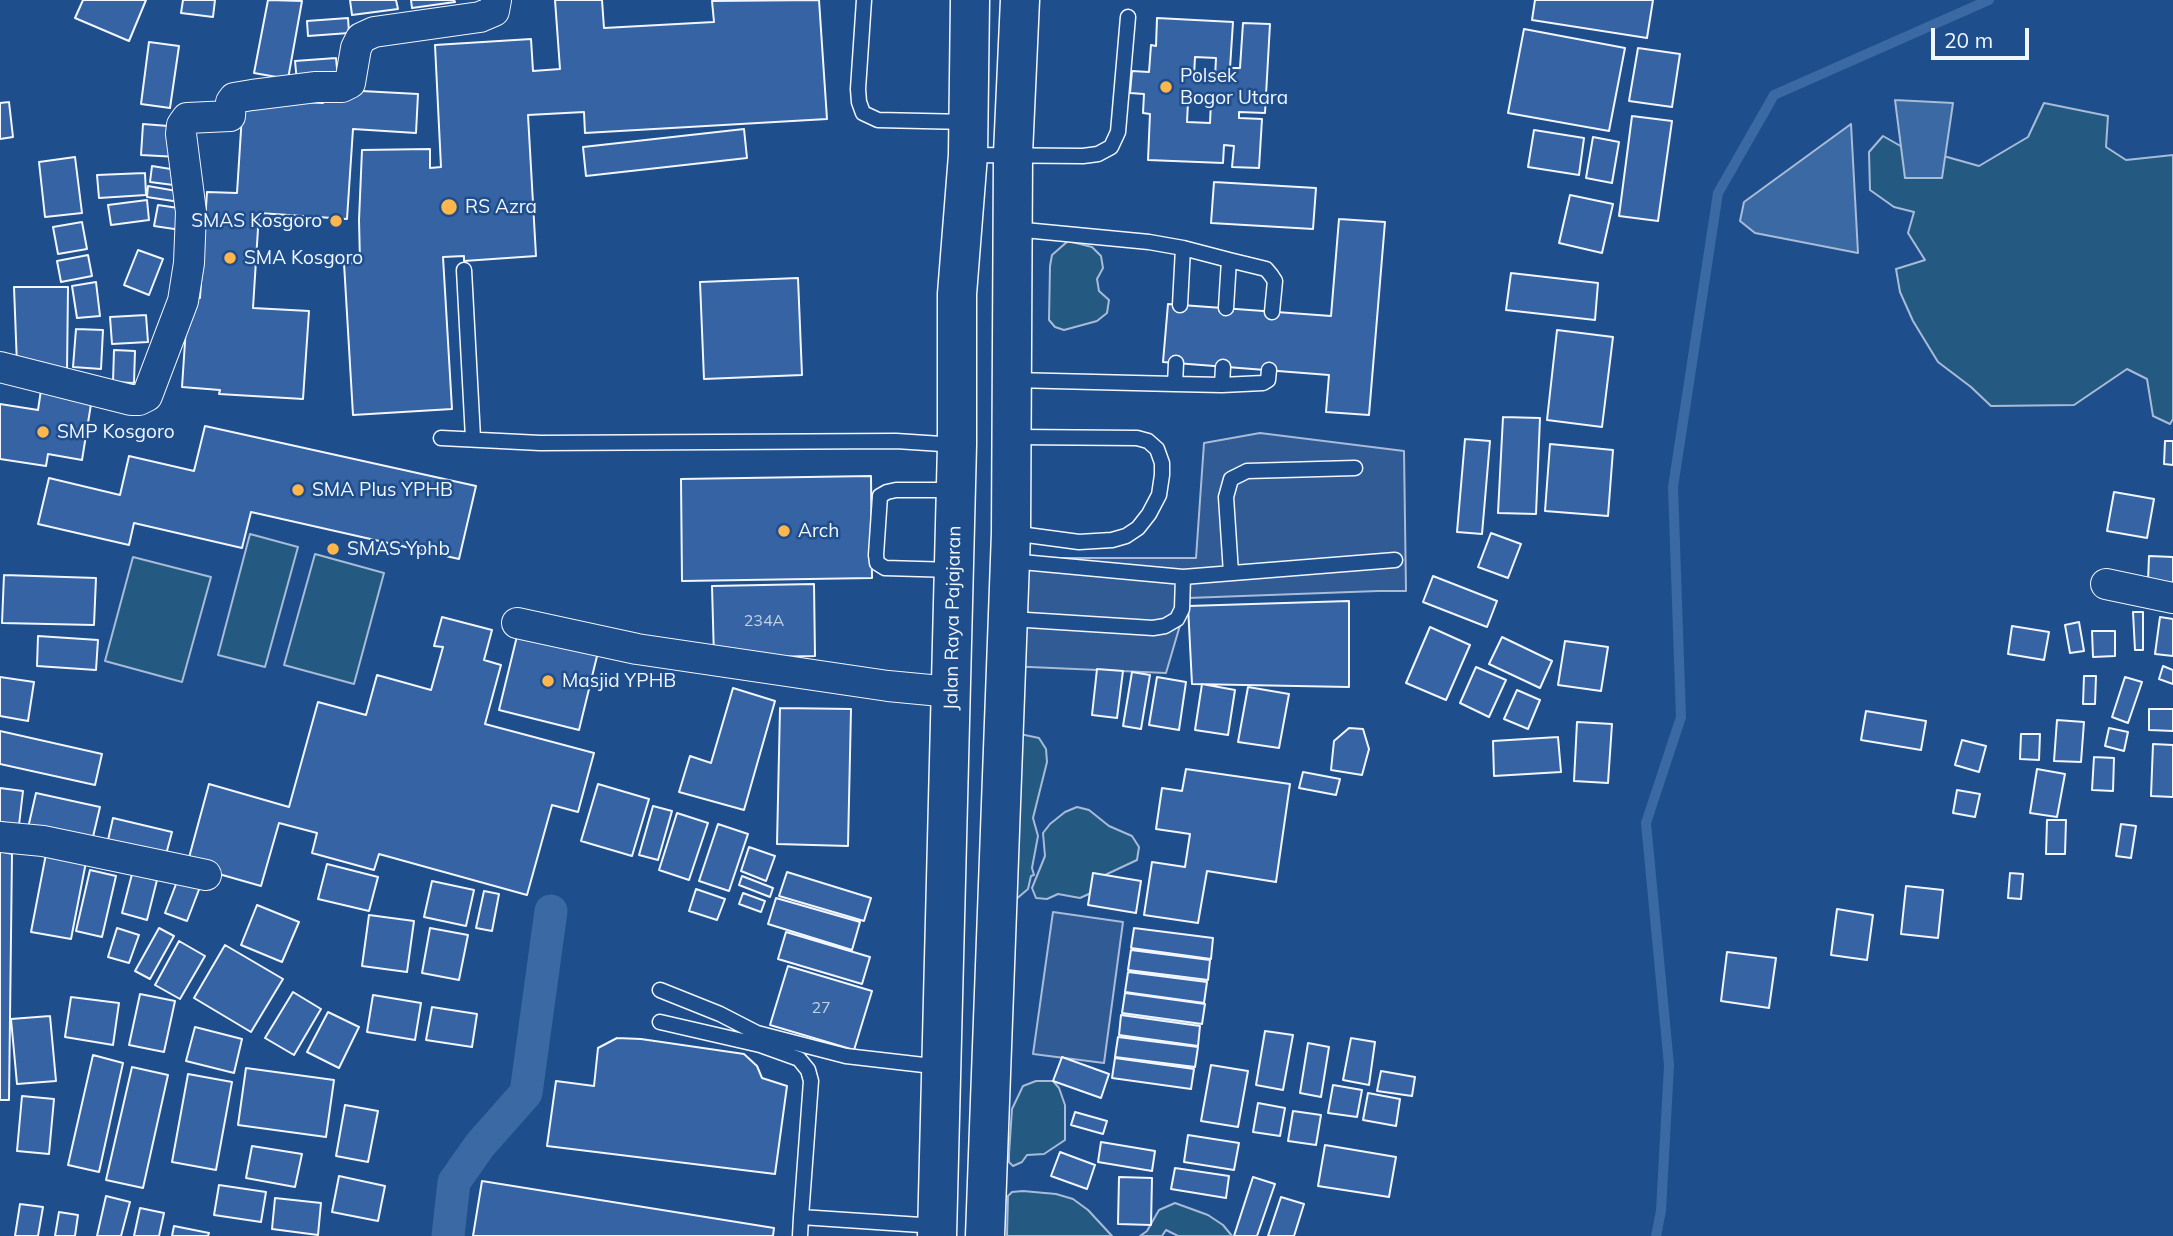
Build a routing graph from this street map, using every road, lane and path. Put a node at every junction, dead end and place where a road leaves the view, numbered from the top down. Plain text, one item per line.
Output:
1 (496, 0) edge
2 (864, 0) edge
3 (970, 0) edge
4 (1020, 0) edge
5 (1128, 17) dead end
6 (968, 139) junction
7 (1013, 154) junction
8 (1013, 229) junction
9 (1183, 248) junction
10 (1229, 260) junction
11 (464, 270) dead end
12 (1180, 305) dead end
13 (1226, 309) dead end
14 (1272, 312) dead end
15 (1176, 363) dead end
16 (1223, 367) dead end
17 (0, 368) edge
18 (1269, 370) dead end
19 (1013, 380) junction
20 (1175, 384) junction
21 (1222, 386) junction
22 (1012, 437) junction
23 (441, 438) dead end
24 (473, 438) junction
25 (957, 445) junction
26 (1355, 468) dead end
27 (956, 490) junction
28 (1010, 547) junction
29 (1395, 560) dead end
30 (954, 570) junction
31 (1231, 573) junction
32 (1184, 577) junction
33 (2106, 584) dead end
34 (2173, 598) edge
35 (1006, 619) junction
36 (517, 623) dead end
37 (951, 692) junction
38 (0, 837) edge
39 (206, 875) dead end
40 (660, 989) dead end
41 (660, 1022) dead end
42 (942, 1067) junction
43 (802, 1217) junction
44 (937, 1231) edge
45 (800, 1236) edge
46 (985, 1236) edge

1 - 17 street
2 - 6 lane
3 - 6 highway, Jalan Raya Pajajaran
4 - 7 highway
5 - 7 lane
6 - 7 lane
6 - 25 highway, Jalan Raya Pajajaran
7 - 8 highway
8 - 9 lane
8 - 19 highway
9 - 10 lane
9 - 12 lane
10 - 13 lane
10 - 14 lane
11 - 24 lane
15 - 20 lane
16 - 21 lane
18 - 21 lane
19 - 20 lane
19 - 22 highway
20 - 21 lane
22 - 28 highway
22 - 28 lane
23 - 24 lane
24 - 25 lane
25 - 27 highway, Jalan Raya Pajajaran
26 - 31 lane
27 - 30 highway, Jalan Raya Pajajaran
27 - 30 lane
28 - 32 lane
28 - 35 highway
29 - 31 lane
30 - 37 highway, Jalan Raya Pajajaran
31 - 32 lane
32 - 35 lane
33 - 34 street
35 - 46 highway
36 - 37 street
37 - 42 highway, Jalan Raya Pajajaran
38 - 39 street
40 - 42 lane
41 - 43 lane
42 - 44 highway, Jalan Raya Pajajaran
43 - 44 lane
43 - 45 lane

